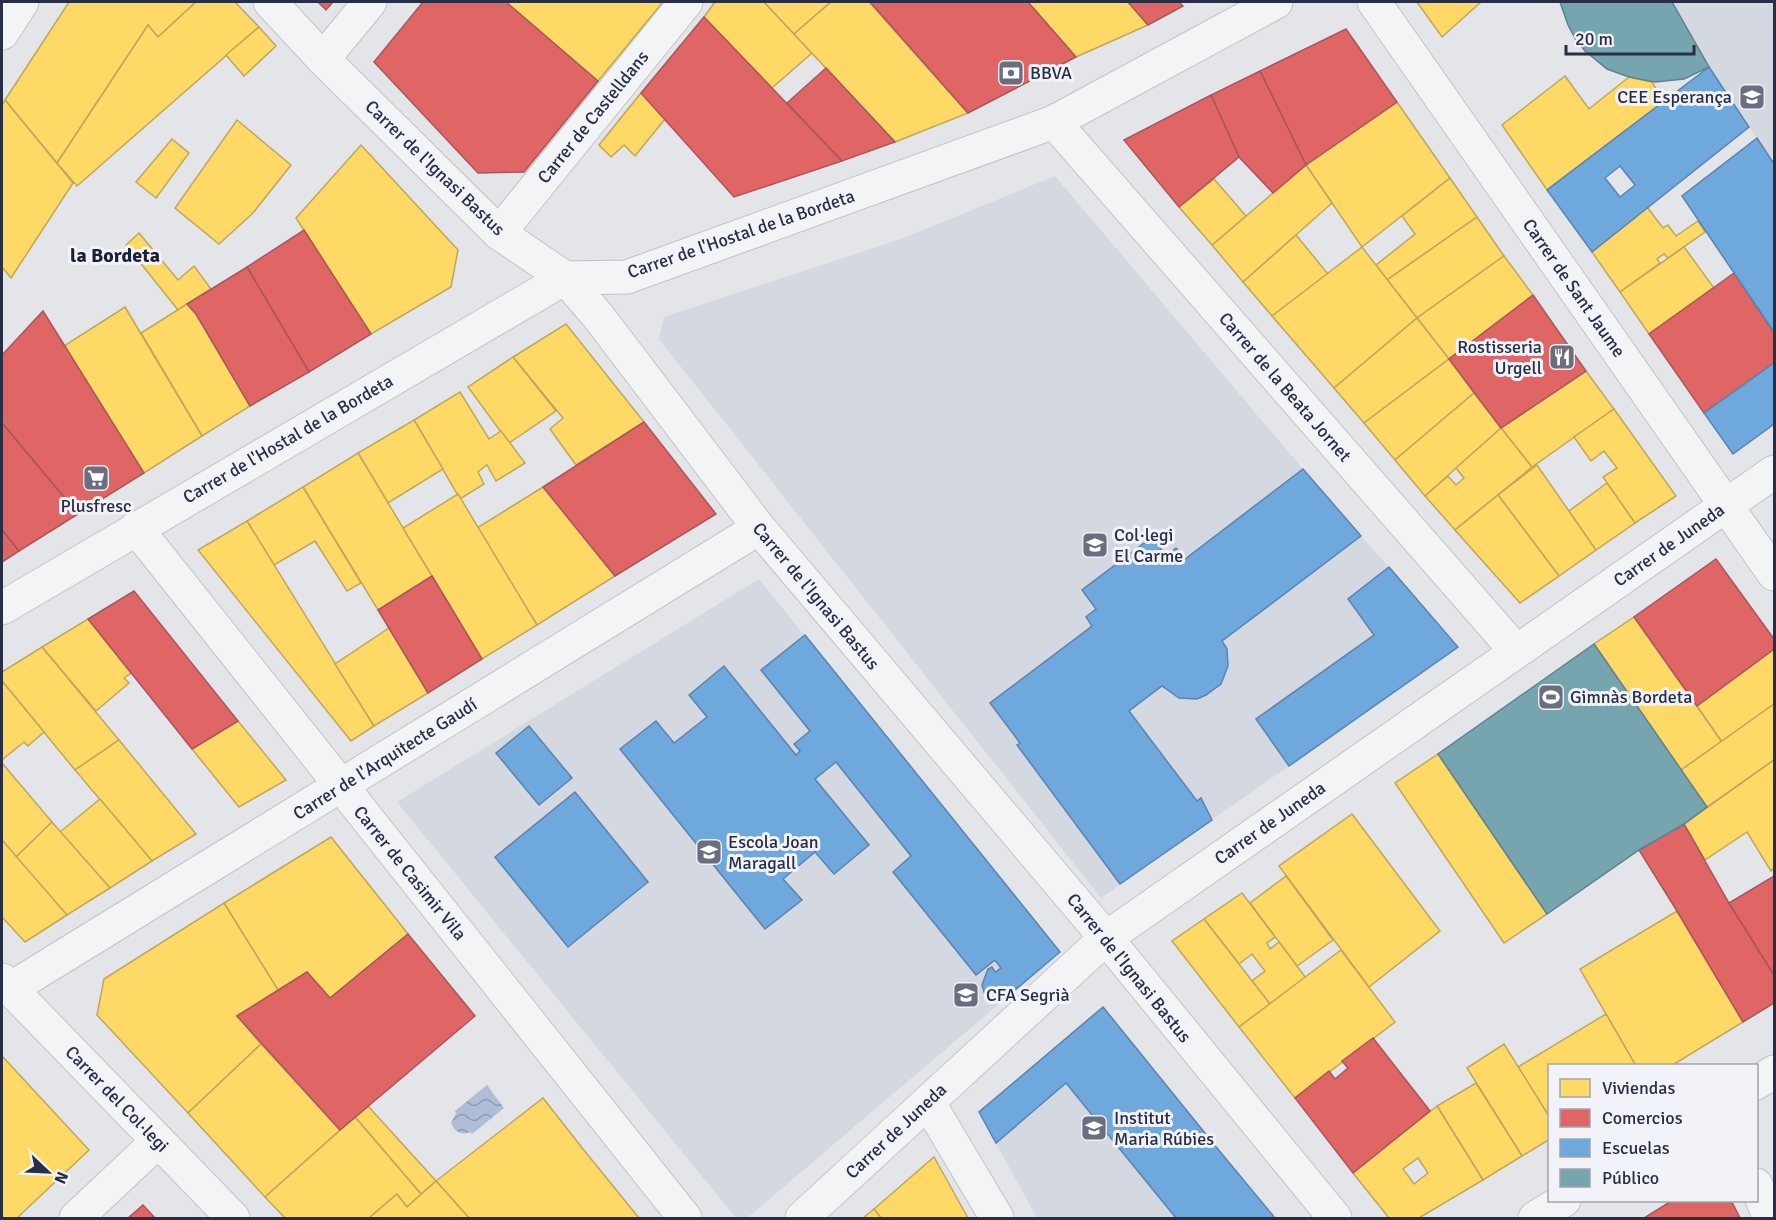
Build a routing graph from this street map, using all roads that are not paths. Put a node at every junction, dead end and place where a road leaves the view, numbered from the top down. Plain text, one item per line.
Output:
1 (22, 2) edge
2 (270, 2) edge
3 (370, 2) edge
4 (686, 2) edge
5 (1276, 2) edge
6 (1374, 2) edge
7 (2, 33) edge
8 (324, 59) junction
9 (1054, 122) junction
10 (499, 233) junction
11 (565, 278) junction
12 (1774, 472) edge
13 (1725, 505) junction
14 (136, 528) junction
15 (759, 528) junction
16 (1774, 574) edge
17 (2, 608) edge
18 (1516, 651) junction
19 (341, 786) junction
20 (1106, 938) junction
21 (6, 985) edge
22 (1774, 1072) edge
23 (1758, 1082) edge
24 (928, 1102) junction
25 (158, 1141) junction
26 (1758, 1190) edge
27 (1561, 1202) edge
28 (76, 1218) edge
29 (233, 1218) edge
30 (685, 1218) edge
31 (802, 1218) edge
32 (997, 1218) edge
33 (1335, 1218) edge
34 (1535, 1218) edge
35 (1770, 1218) edge

1 - 7 street
2 - 8 street, Carrer de l'Ignasi Bastus
3 - 8 street
4 - 10 street, Carrer de Castelldans
5 - 9 street, Carrer de l'Hostal de la Bordeta
6 - 13 street, Carrer de Sant Jaume
8 - 10 street, Carrer de l'Ignasi Bastus
9 - 11 street, Carrer de l'Hostal de la Bordeta
9 - 18 street, Carrer de la Beata Jornet
10 - 11 street, Carrer de l'Ignasi Bastus
11 - 14 street, Carrer de l'Hostal de la Bordeta
11 - 15 street, Carrer de l'Ignasi Bastus
12 - 13 street, Carrer de Juneda
13 - 16 street, Carrer de Sant Jaume
13 - 18 street, Carrer de Juneda
14 - 17 street, Carrer de l'Hostal de la Bordeta
14 - 19 street, Carrer de Casimir Vila
15 - 19 street, Carrer de l'Arquitecte Gaudí
15 - 20 street, Carrer de l'Ignasi Bastus
18 - 20 street, Carrer de Juneda
19 - 21 street, Carrer de l'Arquitecte Gaudí
19 - 30 street, Carrer de Casimir Vila
20 - 24 street, Carrer de Juneda
20 - 33 street, Carrer de l'Ignasi Bastus
21 - 25 street, Carrer del Col·legi
22 - 23 street
24 - 31 street, Carrer de Juneda
24 - 32 street
25 - 28 street
25 - 29 street, Carrer del Col·legi
26 - 35 street
27 - 34 street

